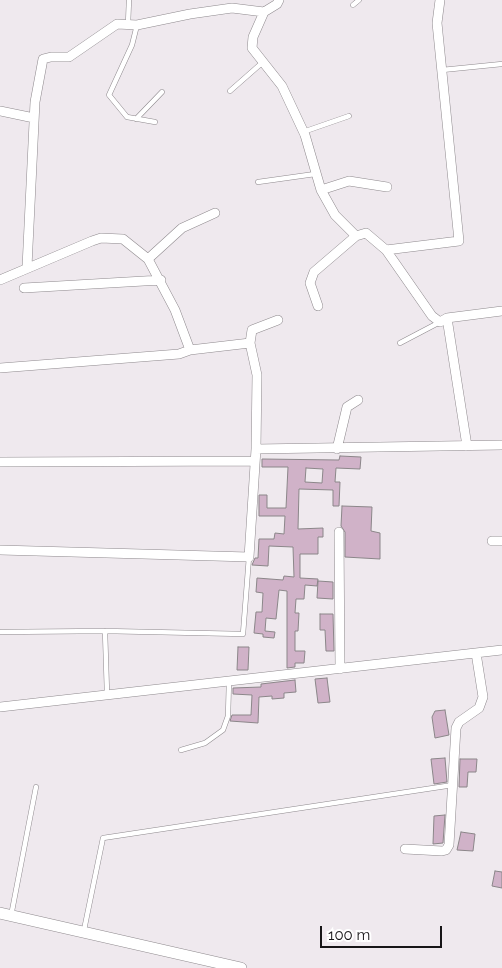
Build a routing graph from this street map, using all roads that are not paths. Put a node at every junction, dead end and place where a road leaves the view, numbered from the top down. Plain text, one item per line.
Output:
1 (129, 0) edge
2 (279, 0) edge
3 (360, 0) edge
4 (440, 0) edge
5 (353, 5) dead end
6 (264, 12) junction
7 (132, 24) junction
8 (264, 61) junction
9 (502, 64) edge
10 (442, 70) junction
11 (230, 91) dead end
12 (162, 92) dead end
13 (0, 111) edge
14 (349, 116) dead end
15 (34, 118) junction
16 (136, 119) junction
17 (155, 122) dead end
18 (303, 132) junction
19 (315, 174) junction
20 (258, 182) dead end
21 (388, 187) dead end
22 (321, 190) junction
23 (214, 213) dead end
24 (356, 236) junction
25 (386, 250) junction
26 (148, 259) junction
27 (27, 267) junction
28 (0, 280) edge
29 (161, 280) junction
30 (24, 288) dead end
31 (318, 306) dead end
32 (502, 311) edge
33 (278, 320) dead end
34 (443, 320) junction
35 (400, 343) dead end
36 (250, 344) junction
37 (190, 350) junction
38 (0, 368) edge
39 (358, 400) dead end
40 (502, 445) edge
41 (467, 446) junction
42 (256, 449) junction
43 (337, 449) junction
44 (255, 461) junction
45 (0, 462) edge
46 (339, 532) dead end
47 (0, 550) edge
48 (249, 557) junction
49 (105, 631) junction
50 (0, 632) edge
51 (502, 650) edge
52 (476, 653) junction
53 (340, 668) junction
54 (229, 680) junction
55 (107, 693) junction
56 (0, 706) edge
57 (182, 750) dead end
58 (453, 785) junction
59 (36, 787) dead end
60 (405, 849) dead end
61 (6, 915) edge
62 (83, 933) junction
63 (240, 968) edge

1 - 7 lane
2 - 6 street
3 - 5 lane
4 - 10 street
6 - 7 street
6 - 8 street
7 - 15 street
7 - 16 lane
8 - 11 lane
8 - 18 street
9 - 10 lane
10 - 25 street
12 - 16 lane
13 - 15 street
14 - 18 lane
15 - 27 street
16 - 17 lane
18 - 19 street
19 - 20 lane
19 - 22 street
21 - 22 street
22 - 24 street
23 - 26 street
24 - 25 street
24 - 31 street
25 - 34 street
26 - 27 street
26 - 29 street
27 - 28 street
29 - 30 street
29 - 37 street
32 - 34 street
33 - 36 street
34 - 35 lane
34 - 41 street
36 - 37 street
36 - 42 street
37 - 38 street
39 - 43 street
40 - 41 street
41 - 43 street
42 - 43 street
42 - 44 street
44 - 45 street
44 - 48 street
46 - 53 street
47 - 48 street
48 - 49 lane
49 - 50 lane
49 - 55 lane
51 - 52 street
52 - 53 street
52 - 58 street
53 - 54 street
54 - 55 street
54 - 57 lane
55 - 56 street
58 - 60 street
58 - 62 lane
59 - 61 lane
61 - 62 street
62 - 63 street

